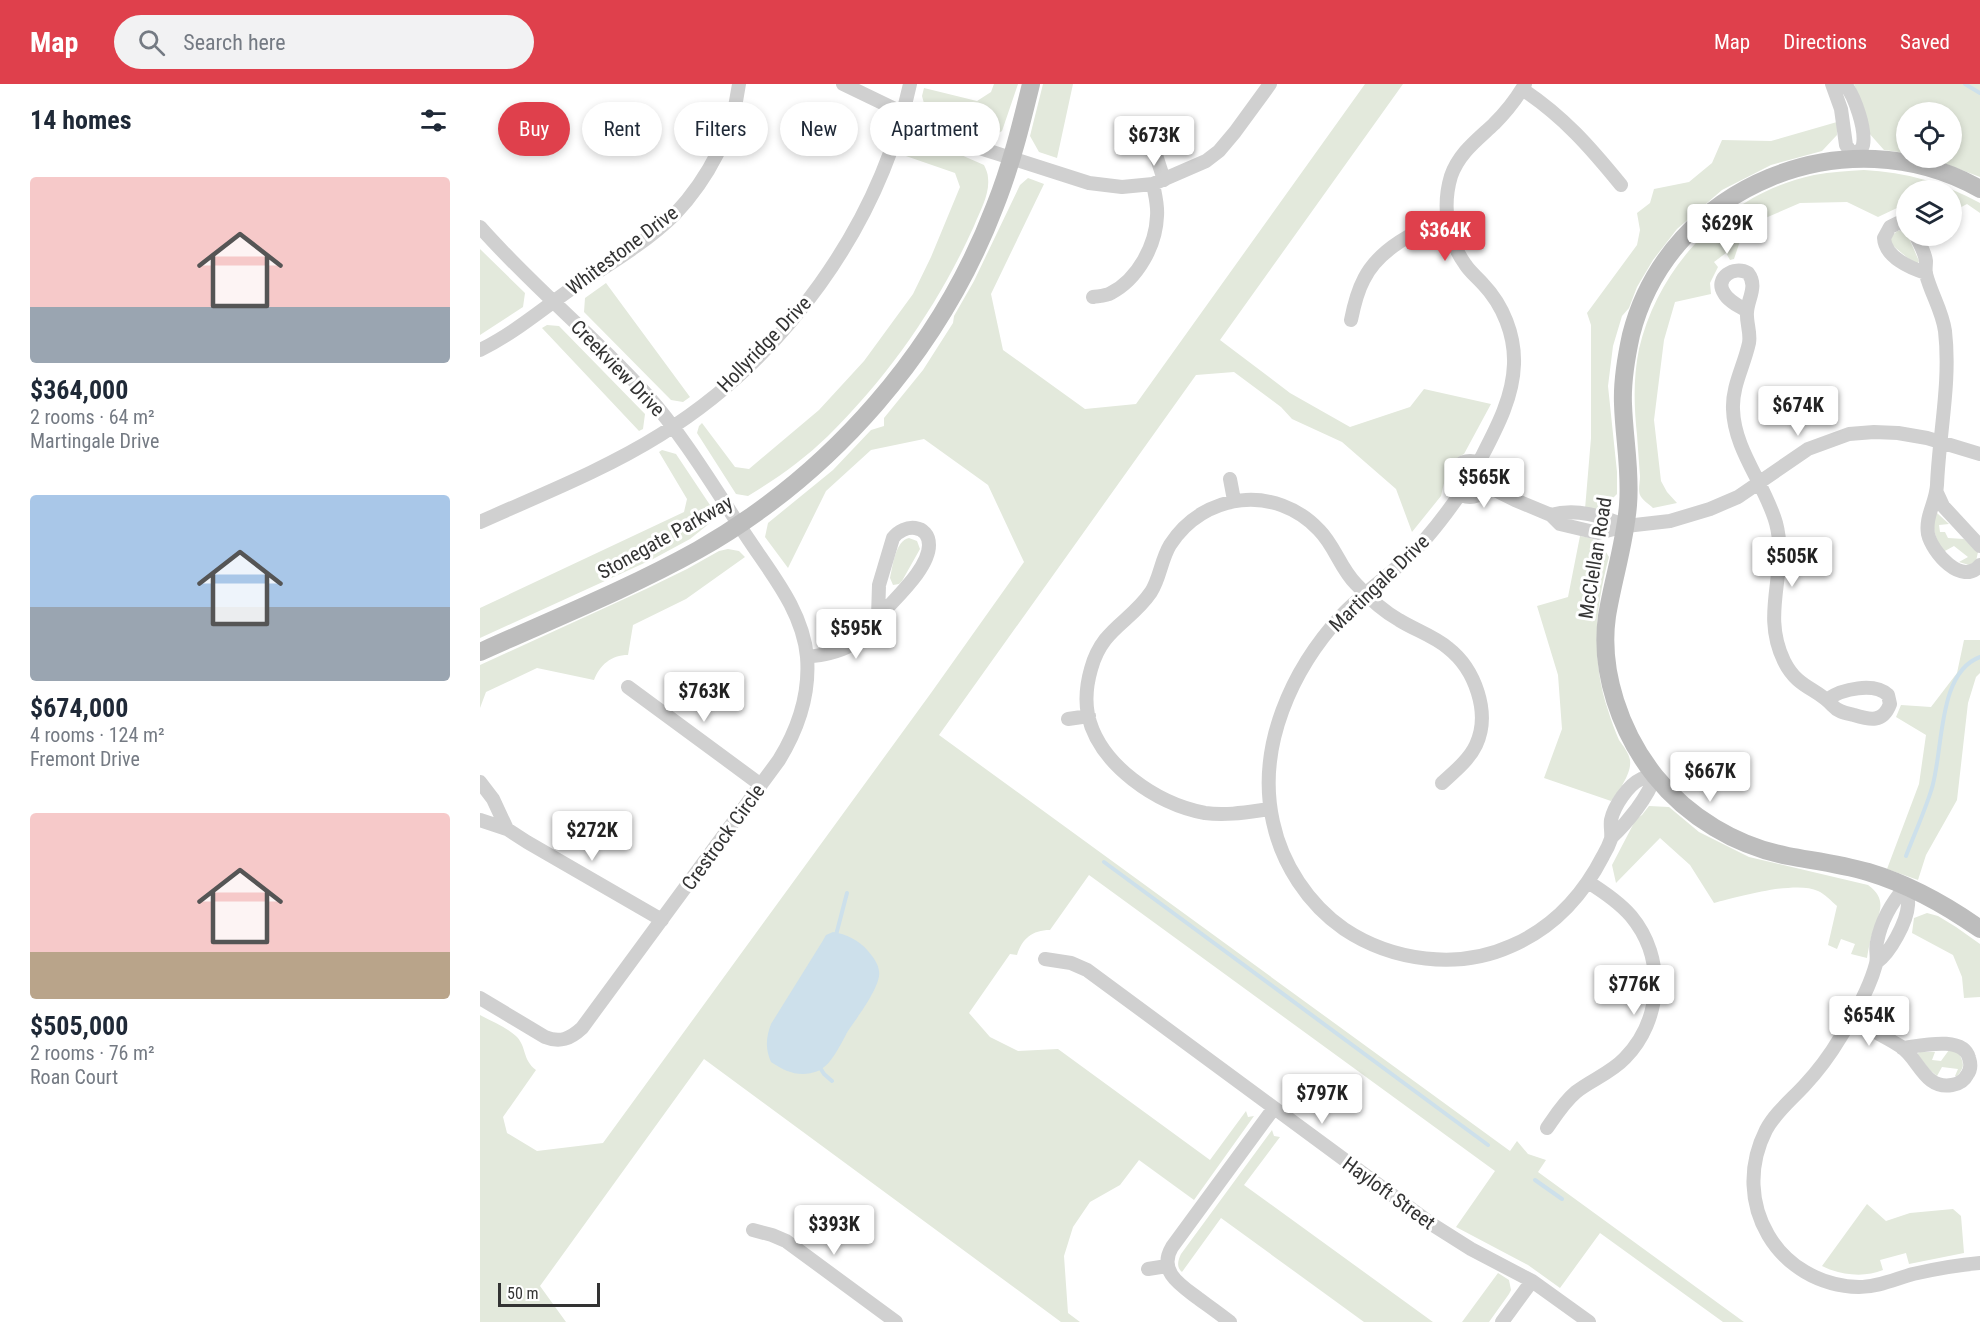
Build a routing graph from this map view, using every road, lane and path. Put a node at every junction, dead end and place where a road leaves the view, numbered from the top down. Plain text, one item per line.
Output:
1 (739, 84) edge
2 (843, 84) edge
3 (910, 84) edge
4 (1031, 84) edge
5 (1270, 84) edge
6 (1832, 84) edge
7 (1845, 84) edge
8 (1524, 87) edge
9 (882, 102) edge
10 (905, 102) edge
11 (1155, 152) dead end
12 (1000, 154) edge
13 (888, 156) edge
14 (1012, 158) junction
15 (1856, 158) junction
16 (1158, 182) junction
17 (1621, 185) dead end
18 (1980, 189) edge
19 (1447, 220) junction
20 (1896, 224) edge
21 (480, 227) edge
22 (1920, 246) edge
23 (1926, 273) junction
24 (1093, 297) dead end
25 (554, 302) junction
26 (1747, 311) dead end
27 (1351, 320) dead end
28 (480, 351) edge
29 (673, 426) junction
30 (1941, 443) junction
31 (1980, 453) edge
32 (1479, 462) junction
33 (1230, 479) dead end
34 (1760, 482) junction
35 (1488, 486) junction
36 (1937, 493) junction
37 (1460, 494) junction
38 (1234, 500) junction
39 (480, 522) edge
40 (739, 524) junction
41 (1626, 526) junction
42 (1980, 546) edge
43 (1980, 565) edge
44 (1366, 593) junction
45 (878, 617) junction
46 (480, 652) edge
47 (807, 657) junction
48 (628, 687) dead end
49 (1828, 699) dead end
50 (1089, 716) junction
51 (1068, 719) dead end
52 (1655, 776) junction
53 (480, 782) edge
54 (1442, 783) dead end
55 (761, 784) junction
56 (1270, 809) junction
57 (480, 820) edge
58 (507, 829) junction
59 (1588, 882) junction
60 (1906, 886) junction
61 (662, 920) junction
62 (1980, 929) edge
63 (1045, 959) dead end
64 (480, 998) edge
65 (1851, 1020) junction
66 (1902, 1048) junction
67 (1274, 1108) junction
68 (1547, 1128) dead end
69 (753, 1230) dead end
70 (1980, 1263) edge
71 (1167, 1266) junction
72 (1148, 1269) dead end
73 (1532, 1281) junction
74 (896, 1322) edge
75 (1230, 1322) edge
76 (1502, 1322) edge
77 (1588, 1322) edge

1 - 25 street, Whitestone Drive
2 - 9 street
3 - 10 street, Hollyridge Drive
4 - 14 street, Stonegate Parkway
5 - 16 street
6 - 15 street
7 - 15 street
8 - 17 street
8 - 19 street
11 - 16 street
12 - 14 street
13 - 29 street, Hollyridge Drive
14 - 16 street
14 - 40 street, Stonegate Parkway
15 - 18 street, McClellan Road
15 - 41 street, McClellan Road
16 - 24 street
19 - 27 street
19 - 32 street
20 - 23 street
21 - 25 street, Creekview Drive
22 - 23 street
23 - 30 street
25 - 28 street, Whitestone Drive
25 - 29 street, Creekview Drive
26 - 34 street
29 - 39 street, Hollyridge Drive
29 - 40 street, Creekview Drive
30 - 31 street
30 - 34 street
30 - 36 street
32 - 35 street
32 - 37 street
33 - 38 street
34 - 41 street
34 - 49 street
35 - 37 street
35 - 41 street
36 - 42 street
36 - 43 street
37 - 44 street, Martingale Drive
38 - 44 street
38 - 50 street
40 - 46 street, Stonegate Parkway
40 - 47 street, Crestrock Circle
41 - 52 street, McClellan Road
44 - 54 street
44 - 56 street, Martingale Drive
45 - 45 street
45 - 47 street
47 - 55 street, Crestrock Circle
48 - 55 street
50 - 51 street
50 - 56 street
52 - 59 street, Martingale Drive
52 - 60 street, McClellan Road
53 - 58 street
55 - 61 street, Crestrock Circle
56 - 59 street, Martingale Drive
57 - 58 street
58 - 61 street
59 - 68 street
60 - 62 street, McClellan Road
60 - 65 street
61 - 64 street, Crestrock Circle
63 - 67 street, Hayloft Street
65 - 66 street
65 - 70 street
66 - 66 street
67 - 71 street
67 - 73 street, Hayloft Street
69 - 74 street
71 - 72 street
71 - 75 street
73 - 76 street
73 - 77 street, Hayloft Street

